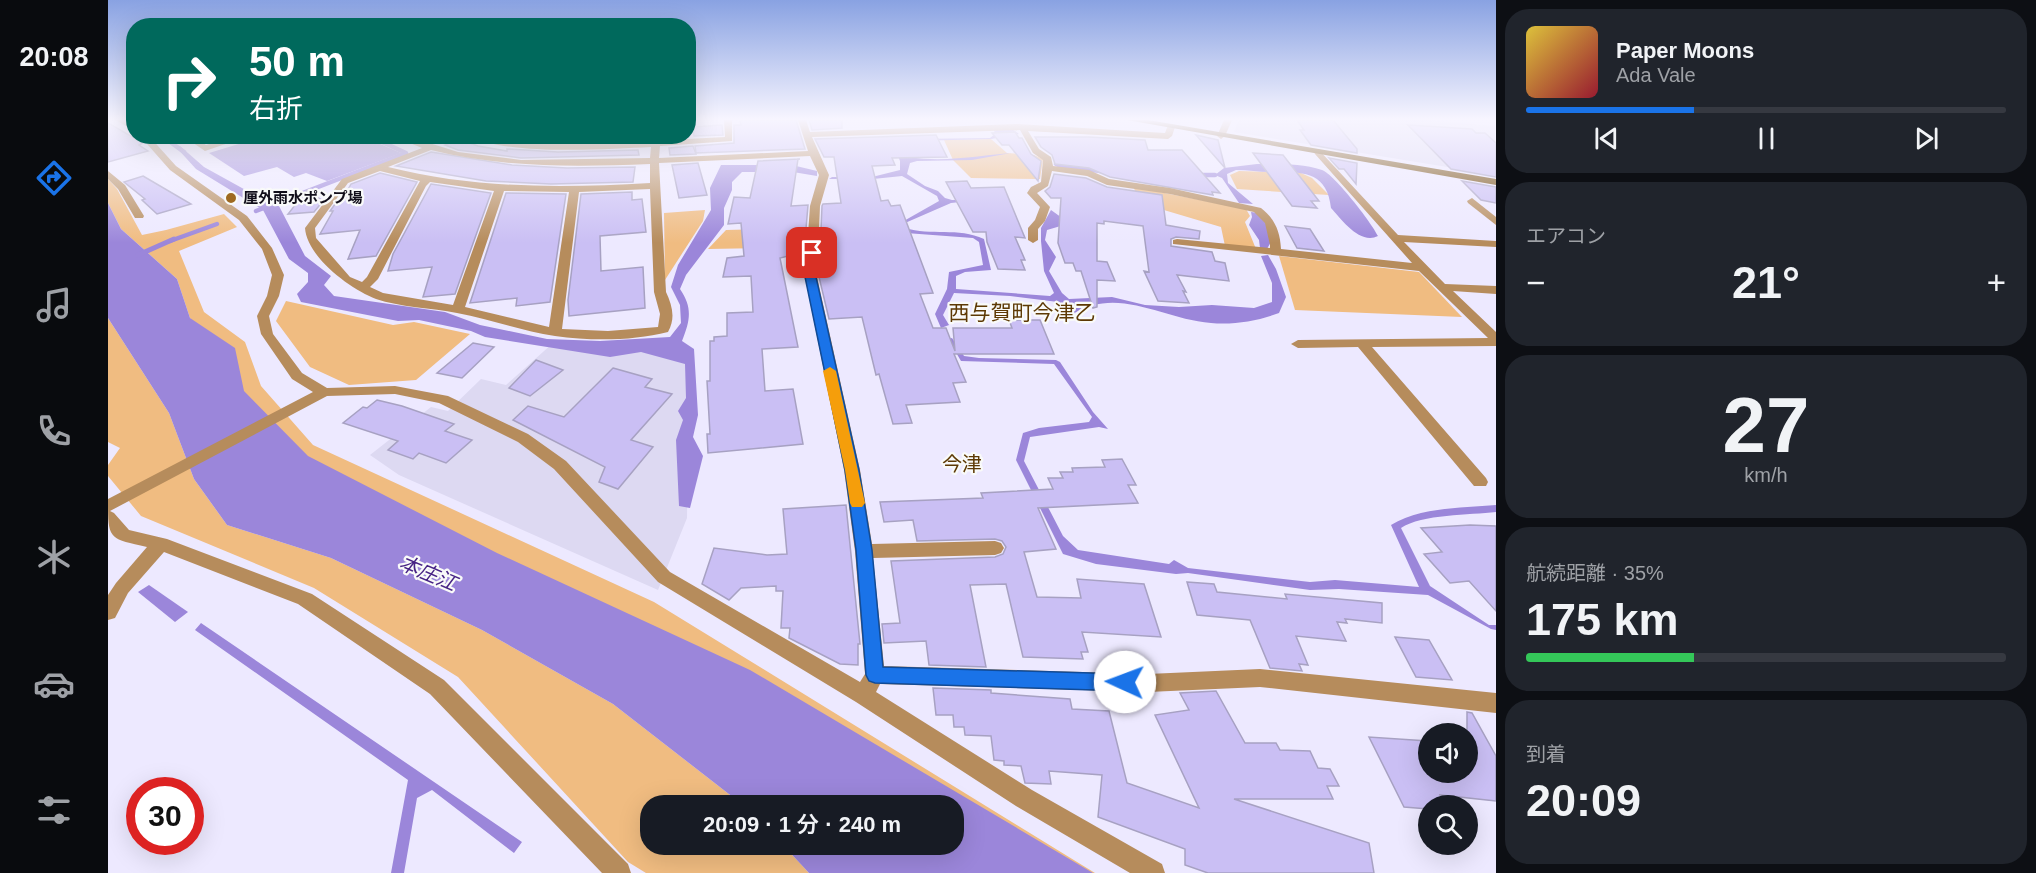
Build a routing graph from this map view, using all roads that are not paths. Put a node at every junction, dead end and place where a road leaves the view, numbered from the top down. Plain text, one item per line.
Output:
1 (166, 161) edge
2 (398, 161) edge
3 (496, 161) edge
4 (654, 161) junction
5 (659, 161) edge
6 (817, 161) edge
7 (1048, 161) edge
8 (1326, 161) edge
9 (1370, 161) edge
10 (380, 168) junction
11 (1048, 168) junction
12 (108, 174) edge
13 (427, 180) junction
14 (1496, 182) edge
15 (656, 186) junction
16 (500, 188) junction
17 (574, 190) junction
18 (1472, 201) dead end
19 (139, 216) dead end
20 (1496, 222) edge
21 (1396, 238) junction
22 (1033, 240) dead end
23 (1177, 242) dead end
24 (1496, 244) edge
25 (1275, 252) junction
26 (1422, 268) junction
27 (1442, 287) junction
28 (362, 288) junction
29 (1496, 290) edge
30 (458, 309) junction
31 (555, 332) junction
32 (1496, 340) edge
33 (1361, 343) junction
34 (1298, 344) dead end
35 (324, 393) junction
36 (1480, 482) dead end
37 (108, 506) edge
38 (108, 517) edge
39 (161, 544) junction
40 (995, 548) dead end
41 (864, 550) junction
42 (115, 585) edge
43 (108, 612) edge
44 (875, 675) junction
45 (863, 695) junction
46 (1496, 703) edge
47 (619, 873) edge
48 (1153, 873) edge

1 - 35 street
2 - 10 street
3 - 4 street
4 - 5 street
4 - 15 street
6 - 41 street
7 - 11 street
8 - 21 street
9 - 14 main road
10 - 13 street
10 - 28 street
11 - 22 street
11 - 25 street
12 - 19 street
13 - 16 street
13 - 28 street
15 - 17 street
15 - 31 street
16 - 17 street
16 - 30 street
17 - 31 street
18 - 20 street
21 - 24 street
21 - 26 street
23 - 25 street
25 - 26 street
26 - 27 street
27 - 29 street
27 - 32 street
28 - 30 street
30 - 31 street
32 - 33 street
33 - 34 street
33 - 36 street
35 - 37 street
35 - 45 street
38 - 39 street
39 - 42 street
39 - 47 street
40 - 41 street
41 - 44 street
42 - 43 street
44 - 45 street
44 - 46 street
45 - 48 street

